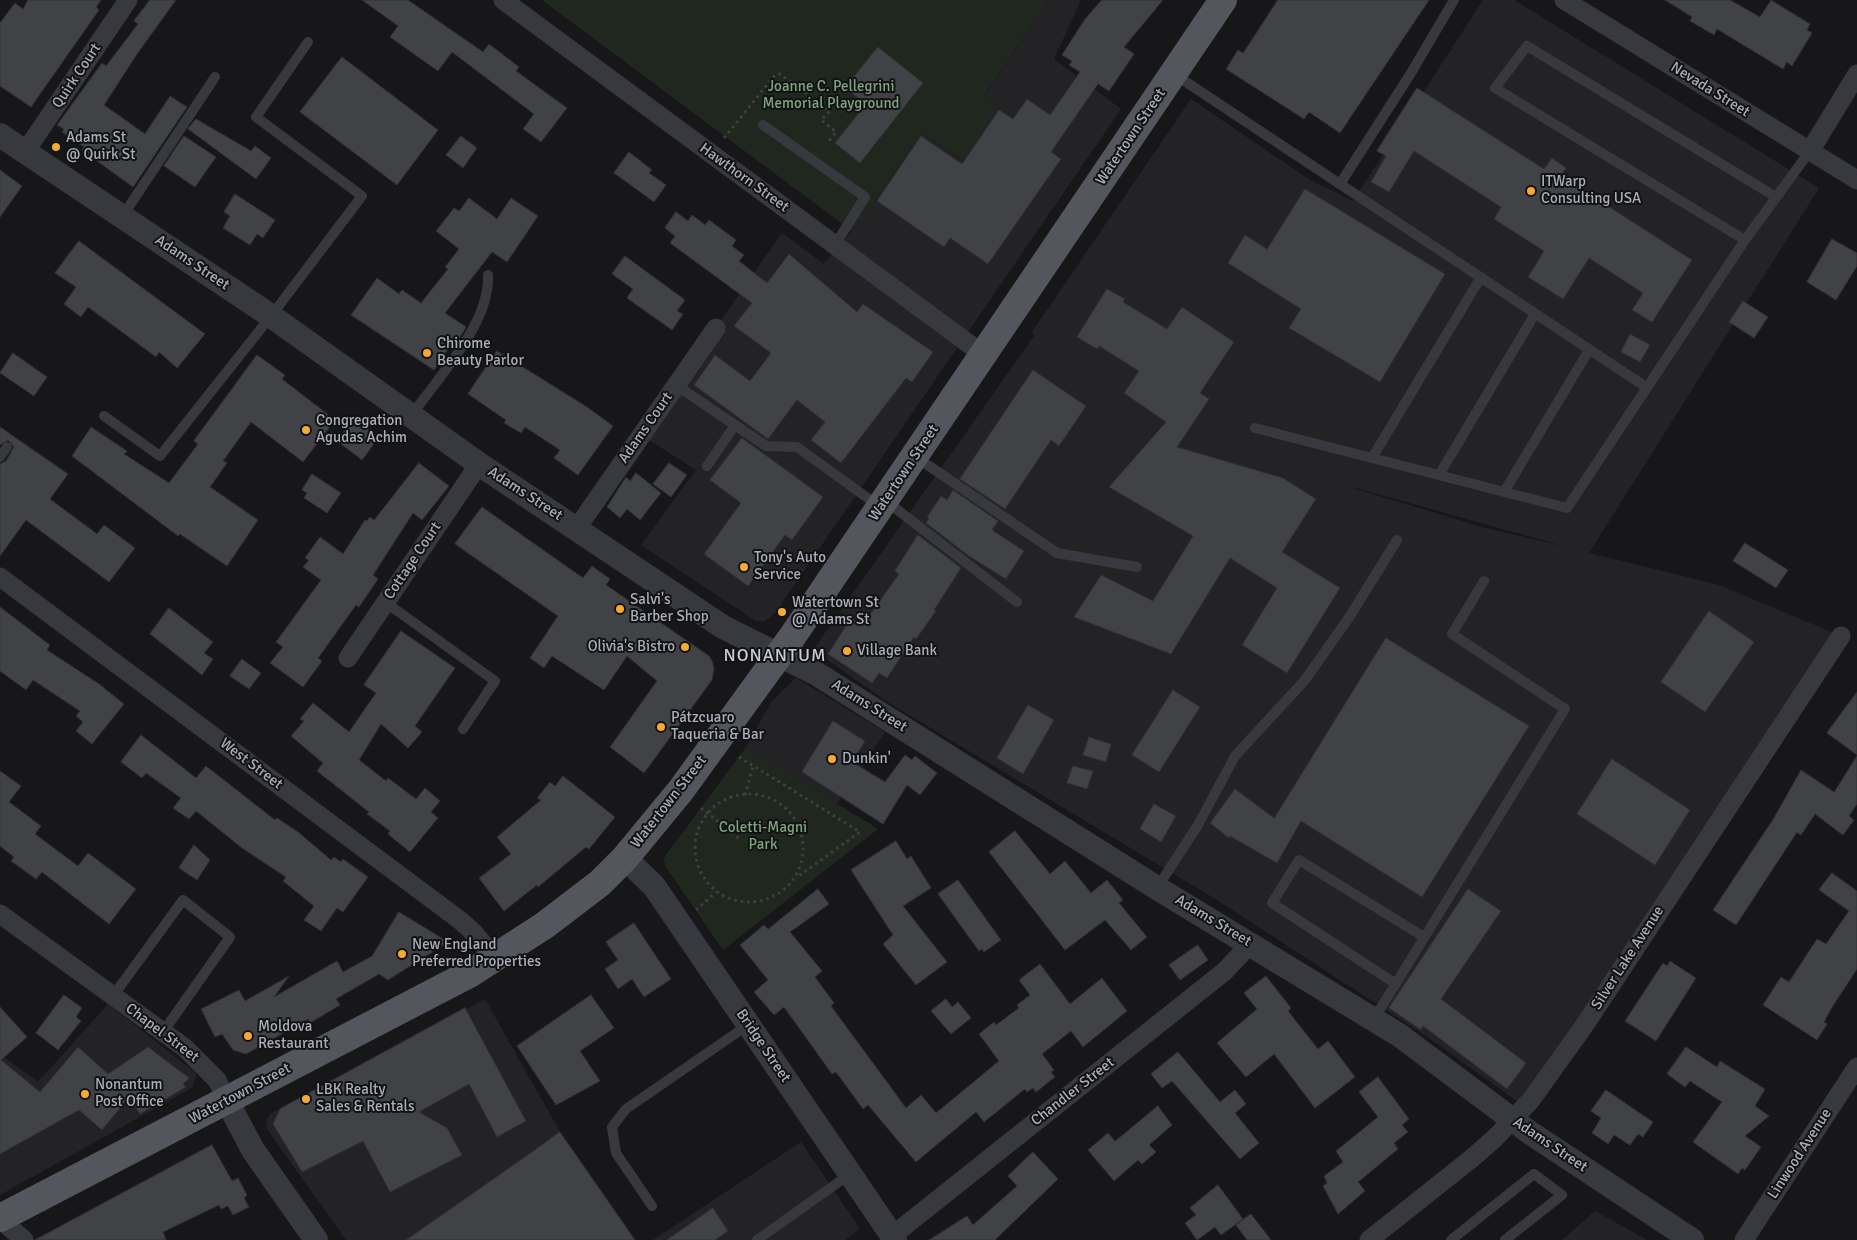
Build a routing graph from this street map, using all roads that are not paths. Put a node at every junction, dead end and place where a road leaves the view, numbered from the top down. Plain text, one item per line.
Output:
1 (128, 0) edge
2 (503, 0) edge
3 (1454, 0) edge
4 (1564, 0) edge
5 (1213, 4) edge
6 (308, 42) dead end
7 (1174, 74) junction
8 (1857, 74) edge
9 (215, 77) dead end
10 (763, 125) dead end
11 (0, 135) edge
12 (1810, 151) junction
13 (25, 152) junction
14 (1857, 180) edge
15 (1340, 184) junction
16 (1776, 197) junction
17 (122, 217) junction
18 (1745, 240) junction
19 (835, 245) junction
20 (488, 275) dead end
21 (1480, 277) junction
22 (1535, 314) junction
23 (272, 316) junction
24 (716, 328) dead end
25 (1589, 350) junction
26 (984, 355) junction
27 (676, 384) junction
28 (1646, 387) junction
29 (104, 416) dead end
30 (411, 416) junction
31 (735, 425) junction
32 (1255, 428) dead end
33 (7, 447) dead end
34 (0, 456) edge
35 (915, 456) junction
36 (1372, 458) junction
37 (479, 464) junction
38 (707, 466) dead end
39 (1439, 475) junction
40 (1504, 492) junction
41 (883, 504) junction
42 (577, 528) junction
43 (1398, 540) dead end
44 (1137, 567) dead end
45 (0, 577) edge
46 (1484, 581) dead end
47 (386, 602) junction
48 (1017, 602) dead end
49 (1841, 636) dead end
50 (780, 654) junction
51 (348, 658) dead end
52 (463, 729) dead end
53 (625, 858) junction
54 (1157, 888) junction
55 (0, 914) edge
56 (1424, 937) junction
57 (1250, 944) junction
58 (495, 959) junction
59 (1396, 984) junction
60 (113, 996) junction
61 (1374, 1020) junction
62 (749, 1024) junction
63 (163, 1032) junction
64 (1857, 1067) edge
65 (227, 1102) junction
66 (1513, 1120) junction
67 (850, 1174) junction
68 (652, 1206) dead end
69 (0, 1218) edge
70 (893, 1238) edge
71 (24, 1240) edge
72 (316, 1240) edge
73 (757, 1240) edge
74 (1369, 1240) edge
75 (1452, 1240) edge
76 (1505, 1240) edge
77 (1692, 1240) edge
78 (1744, 1240) edge

1 - 13 street, Quirk Court
2 - 19 street, Hawthorn Street
3 - 15 lane
4 - 12 street, Nevada Street
5 - 7 main road, Watertown Street
6 - 23 lane
7 - 15 lane
7 - 26 main road, Watertown Street
8 - 12 street
9 - 17 lane
10 - 19 lane
11 - 13 street, Adams Street
12 - 14 street, Nevada Street
12 - 16 lane
13 - 17 street, Adams Street
15 - 21 lane
16 - 18 lane
16 - 18 lane
17 - 23 street, Adams Street
18 - 28 lane
19 - 26 street, Hawthorn Street
20 - 30 lane
21 - 22 lane
21 - 36 lane
22 - 25 lane
22 - 39 lane
23 - 29 lane
23 - 30 street, Adams Street
24 - 27 street, Adams Court
25 - 28 lane
25 - 40 lane
26 - 35 main road, Watertown Street
27 - 31 lane
27 - 42 street, Adams Court
28 - 40 lane
30 - 37 street, Adams Street
31 - 38 lane
31 - 41 lane
32 - 36 lane
33 - 34 lane
35 - 41 main road, Watertown Street
35 - 44 lane
36 - 39 lane
37 - 42 street, Adams Street
37 - 47 street, Cottage Court
39 - 40 lane
41 - 48 lane
41 - 50 main road, Watertown Street
42 - 50 street, Adams Street
43 - 54 lane
45 - 58 street, West Street
46 - 56 lane
47 - 51 street, Cottage Court
47 - 52 lane
49 - 66 street, Silver Lake Avenue
50 - 53 main road, Watertown Street
50 - 54 street, Adams Street
53 - 58 main road, Watertown Street
53 - 62 street, Bridge Street
54 - 57 street, Adams Street
55 - 60 street, Chapel Street
56 - 59 lane
56 - 59 lane
57 - 61 street, Adams Street
57 - 70 street, Chandler Street
58 - 65 main road, Watertown Street
59 - 61 lane
60 - 63 street, Chapel Street
60 - 63 lane
61 - 66 street, Adams Street
62 - 67 street, Bridge Street
62 - 68 lane
63 - 65 street, Chapel Street
64 - 78 street, Linwood Avenue
65 - 69 main road, Watertown Street
65 - 72 street, Chapel Street
66 - 74 street, Silver Lake Avenue
66 - 77 street, Adams Street
67 - 70 street, Bridge Street
67 - 73 lane
69 - 71 street
75 - 76 lane

